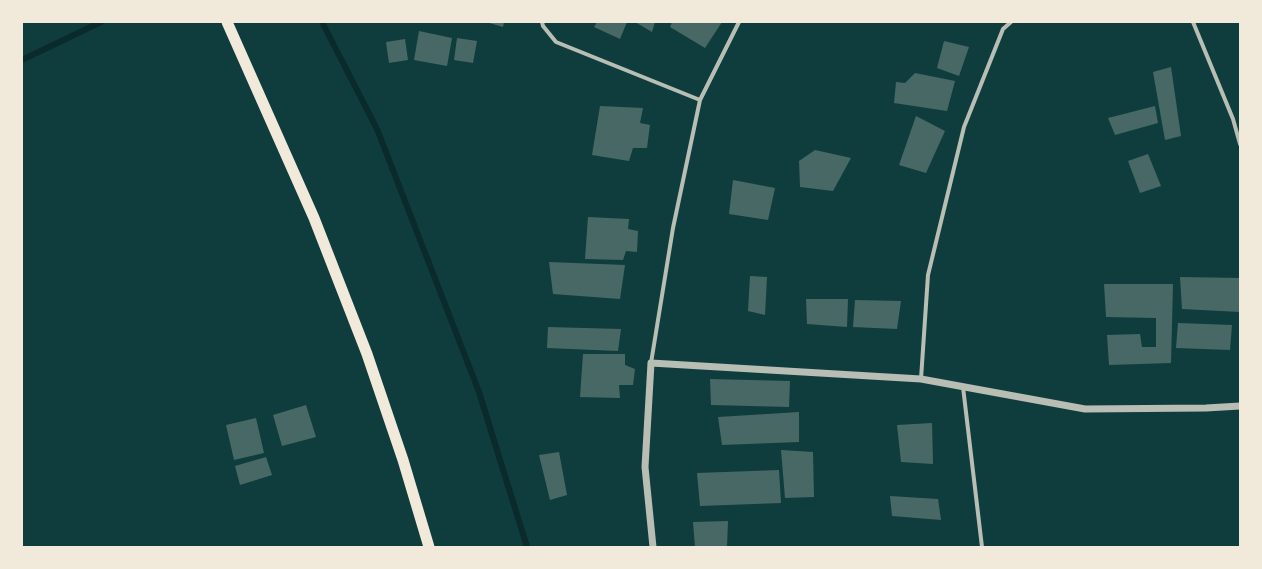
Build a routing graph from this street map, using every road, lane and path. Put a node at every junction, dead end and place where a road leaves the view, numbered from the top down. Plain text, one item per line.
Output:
1 (228, 22) edge
2 (542, 22) edge
3 (739, 22) edge
4 (1011, 22) edge
5 (1193, 22) edge
6 (700, 100) junction
7 (1240, 144) edge
8 (651, 363) junction
9 (920, 379) junction
10 (963, 386) junction
11 (1240, 406) edge
12 (429, 547) edge
13 (653, 547) edge
14 (982, 547) edge

1 - 12 highway
2 - 6 street
3 - 6 street
4 - 9 street
5 - 7 street
6 - 8 street
8 - 9 street
8 - 13 street
9 - 10 street
10 - 11 street
10 - 14 street

